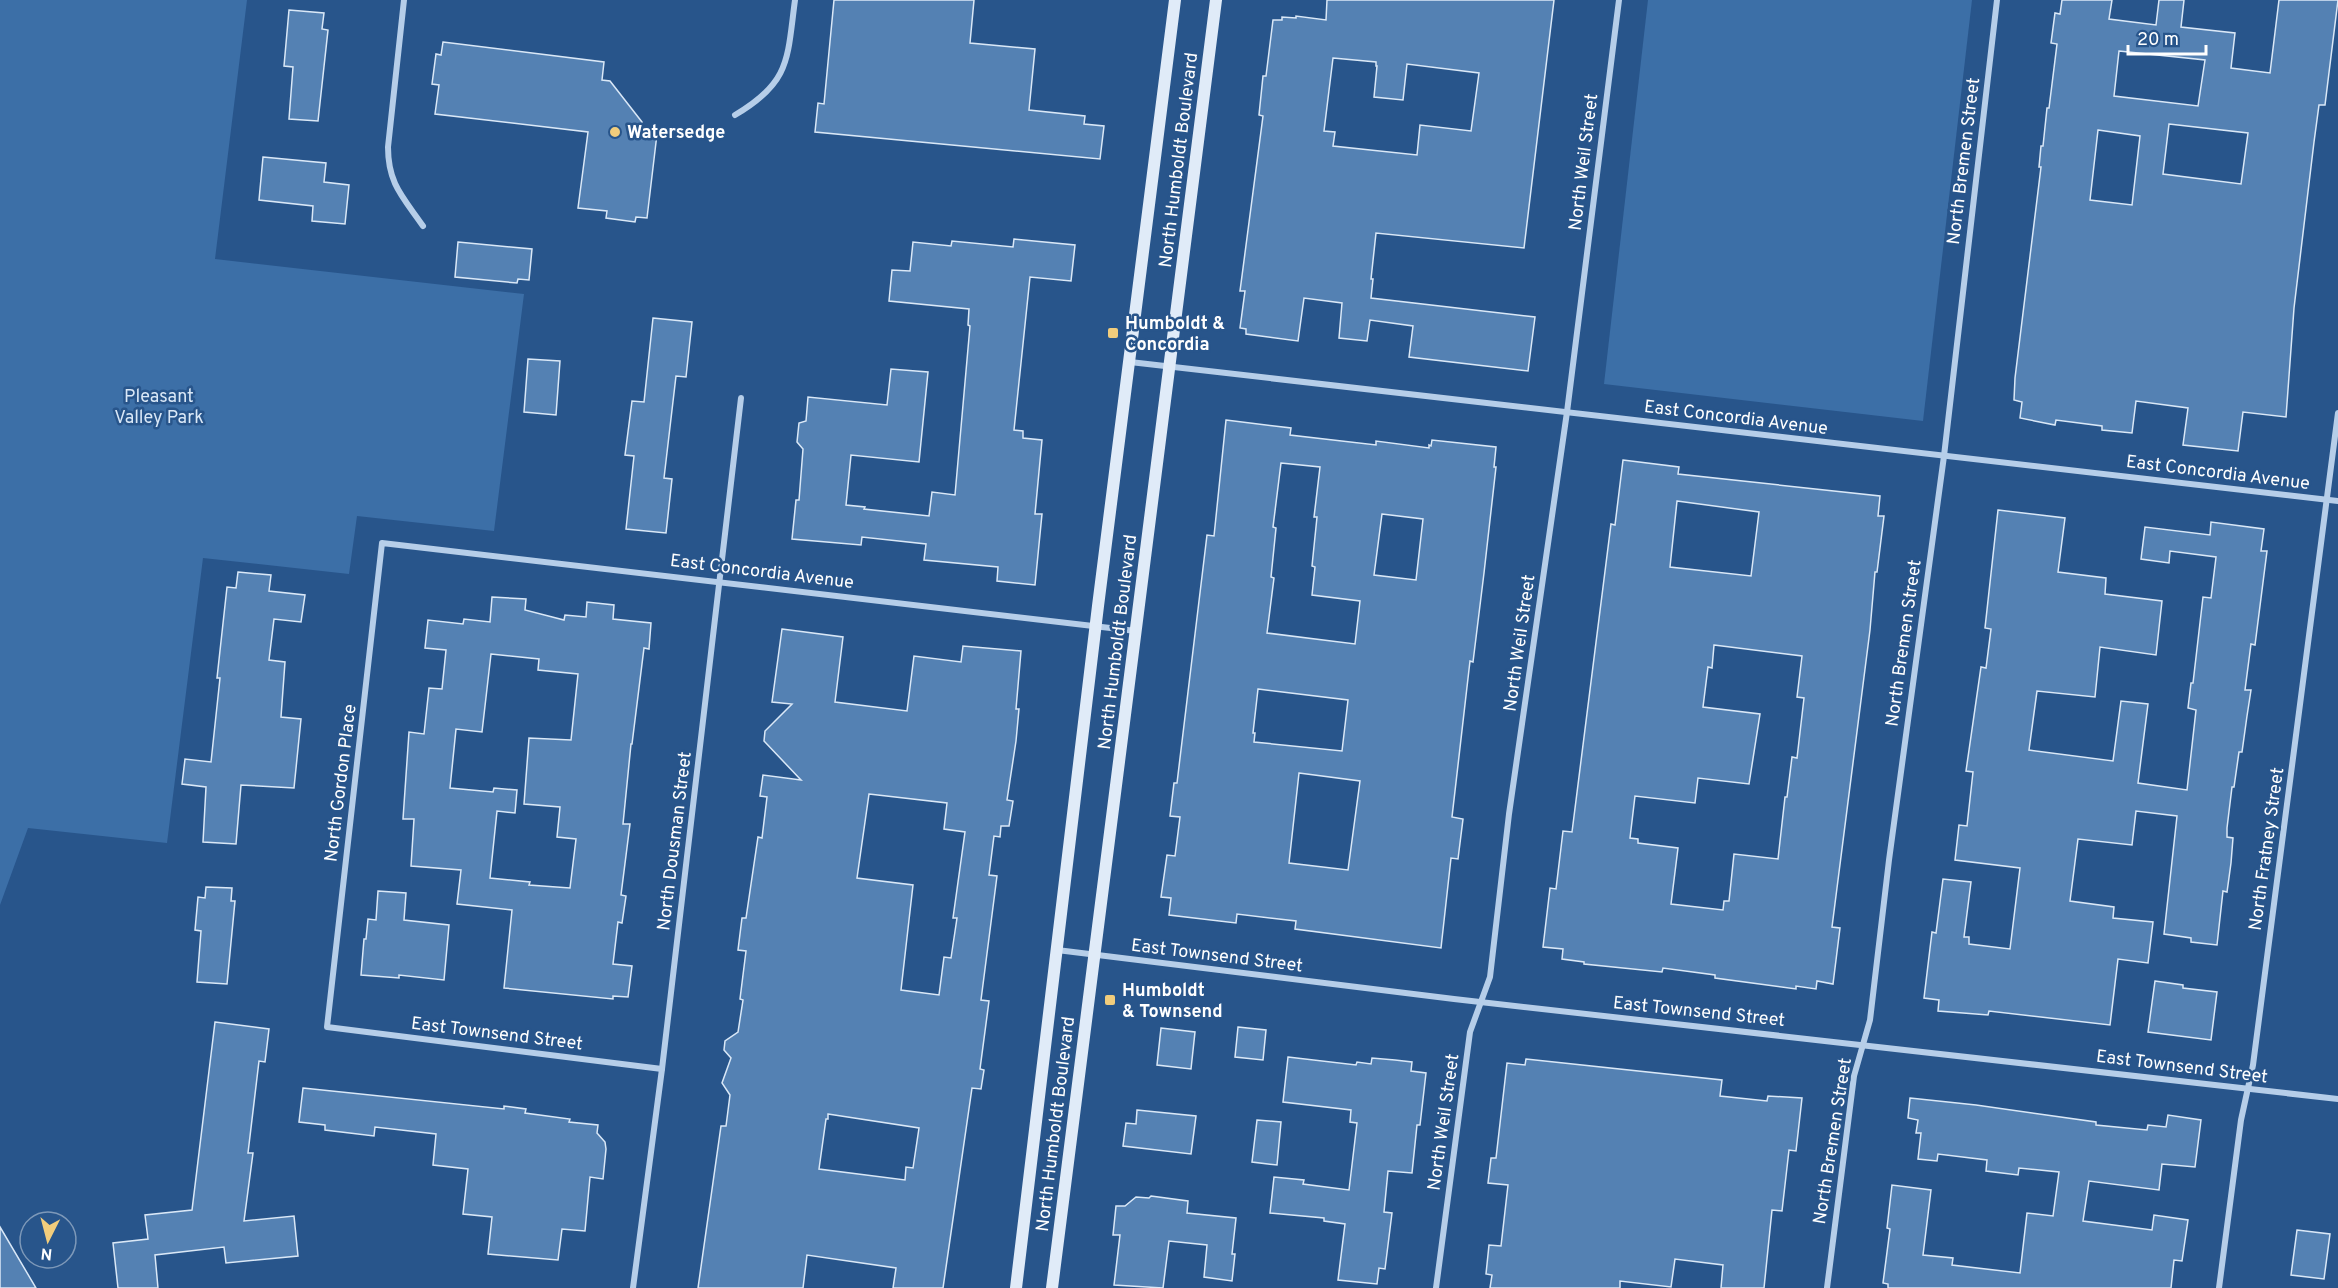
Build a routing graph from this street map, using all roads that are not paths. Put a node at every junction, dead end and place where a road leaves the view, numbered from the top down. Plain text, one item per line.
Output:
1 (404, 0) edge
2 (795, 0) edge
3 (1175, 0) edge
4 (1216, 0) edge
5 (1619, 0) edge
6 (1996, 0) edge
7 (735, 115) dead end
8 (423, 226) dead end
9 (1130, 362) junction
10 (1171, 367) junction
11 (741, 398) dead end
12 (1567, 412) junction
13 (2338, 413) edge
14 (1944, 456) junction
15 (2327, 500) junction
16 (2338, 501) edge
17 (382, 543) joint
18 (720, 581) junction
19 (1096, 626) junction
20 (1137, 631) junction
21 (1057, 950) junction
22 (1095, 955) junction
23 (1480, 1001) junction
24 (327, 1027) joint
25 (1863, 1044) junction
26 (662, 1069) junction
27 (2248, 1089) junction
28 (2338, 1099) edge
29 (633, 1288) edge
30 (1016, 1288) edge
31 (1052, 1288) edge
32 (1436, 1288) edge
33 (1827, 1288) edge
34 (2219, 1288) edge

1 - 8 street
2 - 7 street
3 - 9 main road, North Humboldt Boulevard
4 - 10 main road, North Humboldt Boulevard
5 - 12 street, North Weil Street
6 - 14 street, North Bremen Street
9 - 10 street, East Concordia Avenue
9 - 19 main road, North Humboldt Boulevard
10 - 12 street, East Concordia Avenue
10 - 20 main road, North Humboldt Boulevard
11 - 18 street, North Dousman Street
12 - 14 street, East Concordia Avenue
12 - 23 street, North Weil Street
13 - 15 street, North Fratney Street
14 - 15 street, East Concordia Avenue
14 - 25 street, North Bremen Street
15 - 16 street, East Concordia Avenue
15 - 27 street, North Fratney Street
17 - 18 street, East Concordia Avenue
17 - 24 street, North Gordon Place
18 - 19 street, East Concordia Avenue
18 - 26 street, North Dousman Street
19 - 20 street, East Concordia Avenue
19 - 21 main road, North Humboldt Boulevard
20 - 22 main road, North Humboldt Boulevard
21 - 22 street, East Townsend Street
21 - 30 main road, North Humboldt Boulevard
22 - 23 street, East Townsend Street
22 - 31 main road, North Humboldt Boulevard
23 - 25 street, East Townsend Street
23 - 32 street, North Weil Street
24 - 26 street, East Townsend Street
25 - 27 street, East Townsend Street
25 - 33 street, North Bremen Street
26 - 29 street, North Dousman Street
27 - 28 street, East Townsend Street
27 - 34 street, North Fratney Street

